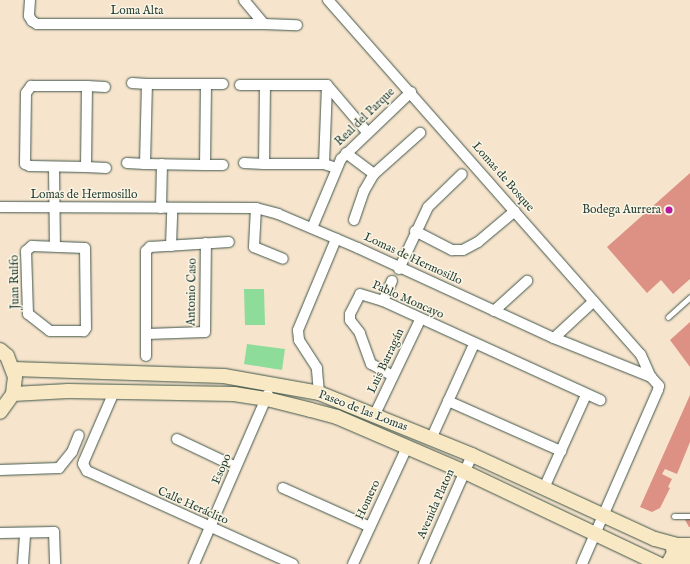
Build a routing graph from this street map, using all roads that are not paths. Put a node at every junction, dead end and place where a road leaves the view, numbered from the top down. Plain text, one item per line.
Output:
1 (30, 0) edge
2 (244, 0) edge
3 (328, 0) edge
4 (264, 24) junction
5 (297, 25) dead end
6 (132, 83) dead end
7 (147, 84) junction
8 (206, 84) junction
9 (223, 84) dead end
10 (240, 85) dead end
11 (265, 85) junction
12 (327, 85) junction
13 (87, 86) junction
14 (105, 87) dead end
15 (411, 92) junction
16 (367, 132) junction
17 (420, 133) dead end
18 (346, 153) junction
19 (127, 163) dead end
20 (244, 163) dead end
21 (145, 164) junction
22 (162, 164) junction
23 (264, 164) junction
24 (324, 164) junction
25 (205, 165) junction
26 (223, 165) dead end
27 (54, 167) junction
28 (86, 168) junction
29 (106, 168) dead end
30 (336, 168) junction
31 (374, 174) junction
32 (462, 174) dead end
33 (0, 208) edge
34 (55, 208) junction
35 (161, 208) junction
36 (172, 208) junction
37 (256, 208) junction
38 (515, 210) junction
39 (354, 220) dead end
40 (312, 228) junction
41 (415, 232) junction
42 (336, 239) junction
43 (229, 242) dead end
44 (206, 243) junction
45 (55, 246) junction
46 (171, 246) junction
47 (282, 259) dead end
48 (399, 269) junction
49 (392, 281) dead end
50 (527, 281) dead end
51 (690, 297) edge
52 (383, 301) junction
53 (594, 301) junction
54 (494, 310) junction
55 (668, 317) dead end
56 (420, 320) junction
57 (147, 334) junction
58 (554, 338) junction
59 (474, 344) junction
60 (0, 350) edge
61 (146, 356) dead end
62 (13, 369) junction
63 (131, 373) junction
64 (393, 376) junction
65 (651, 377) junction
66 (272, 383) junction
67 (114, 392) junction
68 (131, 392) junction
69 (319, 393) junction
70 (13, 394) junction
71 (586, 395) junction
72 (267, 399) junction
73 (600, 400) dead end
74 (448, 401) junction
75 (0, 412) edge
76 (375, 414) junction
77 (79, 435) dead end
78 (177, 439) dead end
79 (432, 439) junction
80 (407, 447) junction
81 (561, 451) junction
82 (472, 455) junction
83 (236, 467) junction
84 (0, 470) edge
85 (464, 472) junction
86 (283, 488) dead end
87 (544, 488) junction
88 (603, 516) junction
89 (674, 516) dead end
90 (690, 516) edge
91 (370, 527) junction
92 (210, 528) junction
93 (0, 533) edge
94 (25, 533) junction
95 (596, 533) junction
96 (672, 544) junction
97 (690, 545) edge
98 (690, 550) edge
99 (23, 564) edge
100 (55, 564) edge
101 (194, 564) edge
102 (293, 564) edge
103 (353, 564) edge
104 (424, 564) edge
105 (582, 564) edge
106 (659, 564) edge
107 (668, 564) edge
108 (682, 564) edge

1 - 4 street, Loma Alta
2 - 4 street
3 - 15 street, Lomas de Bosque
4 - 5 street, Loma Alta
6 - 7 street
7 - 8 street
7 - 21 street
8 - 9 street
8 - 25 street
10 - 11 street
11 - 12 street
11 - 23 street
12 - 16 street
12 - 24 street
13 - 14 street
13 - 27 street
13 - 28 street
15 - 16 street, Real del Parque
15 - 38 street, Lomas de Bosque
16 - 18 street, Real del Parque
17 - 31 street
18 - 30 street, Real del Parque
18 - 31 street
19 - 21 street
20 - 23 street
21 - 22 street
22 - 25 street
22 - 35 street
23 - 24 street
24 - 30 street
25 - 26 street
27 - 28 street
27 - 34 street
28 - 29 street
30 - 40 street, Real del Parque
31 - 39 street
32 - 41 street
33 - 34 street, Lomas de Hermosillo
34 - 35 street, Lomas de Hermosillo
34 - 45 street
35 - 36 street, Lomas de Hermosillo
36 - 37 street, Lomas de Hermosillo
36 - 46 street
37 - 40 street, Lomas de Hermosillo
37 - 47 street
38 - 41 street
38 - 53 street, Lomas de Bosque
40 - 42 street, Lomas de Hermosillo
41 - 48 street
42 - 48 street, Lomas de Hermosillo
42 - 69 street
43 - 44 street, Antonio Caso
44 - 46 street, Antonio Caso
44 - 57 street, Antonio Caso
45 - 45 street, Juan Rulfo
46 - 57 street, Antonio Caso
48 - 54 street, Lomas de Hermosillo
49 - 52 street
50 - 54 street
51 - 55 lane
52 - 56 street, Pablo Moncayo
52 - 64 street, Pablo Moncayo
53 - 58 street
53 - 65 street, Lomas de Bosque
54 - 58 street, Lomas de Hermosillo
56 - 59 street, Pablo Moncayo
56 - 64 street, Luis Barragán
57 - 61 street, Antonio Caso
58 - 65 street, Lomas de Hermosillo
59 - 71 street, Pablo Moncayo
59 - 74 street
60 - 62 street
62 - 63 street, Paseo de las Lomas
62 - 70 street
63 - 66 street, Paseo de las Lomas
63 - 68 street
64 - 76 street, Luis Barragán
65 - 88 street
66 - 69 street, Paseo de las Lomas
66 - 72 street, Esopo
67 - 68 street, Paseo de las Lomas
67 - 70 street, Paseo de las Lomas
67 - 92 street, Calle Heráclito
68 - 72 street, Paseo de las Lomas
69 - 76 street, Paseo de las Lomas
70 - 75 street
71 - 73 street, Pablo Moncayo
71 - 81 street
72 - 80 street, Paseo de las Lomas
72 - 83 street, Esopo
74 - 79 street
74 - 81 street
76 - 79 street, Paseo de las Lomas
77 - 84 street
78 - 83 street
79 - 82 street, Paseo de las Lomas
80 - 85 street, Paseo de las Lomas
80 - 91 street, Homero
81 - 87 street
82 - 85 street, Avenida Platon
82 - 87 street, Paseo de las Lomas
83 - 92 street, Esopo
85 - 95 street, Paseo de las Lomas
85 - 104 street, Avenida Platon
86 - 91 street
87 - 88 street, Paseo de las Lomas
88 - 95 street
88 - 96 street, Paseo de las Lomas
89 - 90 lane
91 - 103 street, Homero
92 - 101 street, Esopo
92 - 102 street, Calle Heráclito
93 - 94 street
94 - 99 street
94 - 100 street
95 - 105 street
95 - 106 street, Paseo de las Lomas
96 - 97 street, Paseo de las Lomas
96 - 107 street
98 - 108 street

